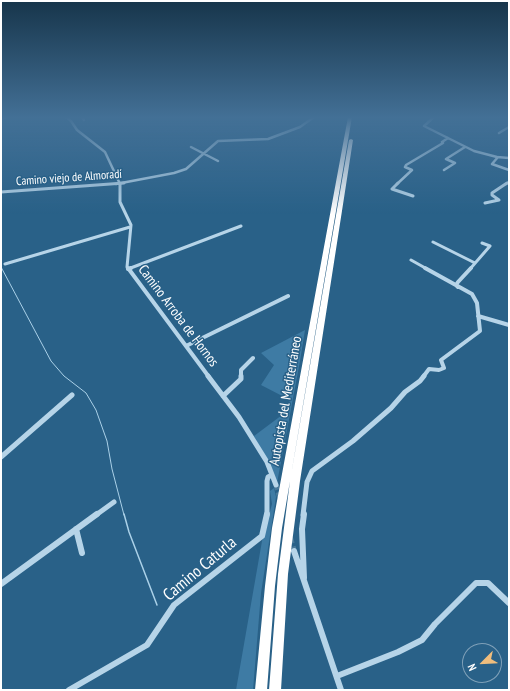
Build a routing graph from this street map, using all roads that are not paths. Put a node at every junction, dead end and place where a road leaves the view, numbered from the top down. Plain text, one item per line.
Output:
1 (101, 149) edge
2 (195, 149) edge
3 (207, 149) edge
4 (344, 149) edge
5 (350, 149) edge
6 (432, 149) edge
7 (461, 149) edge
8 (472, 149) edge
9 (203, 153) junction
10 (498, 157) junction
11 (509, 158) edge
12 (218, 162) dead end
13 (444, 170) dead end
14 (509, 170) edge
15 (509, 182) edge
16 (120, 184) junction
17 (1, 192) edge
18 (413, 196) dead end
19 (485, 203) dead end
20 (241, 226) dead end
21 (130, 227) junction
22 (433, 242) dead end
23 (482, 243) dead end
24 (411, 260) dead end
25 (475, 263) junction
26 (5, 264) dead end
27 (128, 269) junction
28 (458, 287) junction
29 (288, 296) dead end
30 (478, 316) junction
31 (509, 325) edge
32 (186, 346) junction
33 (254, 358) dead end
34 (72, 395) dead end
35 (223, 396) junction
36 (1, 457) edge
37 (272, 475) junction
38 (276, 485) tunnel mouth
39 (114, 502) dead end
40 (76, 529) junction
41 (294, 551) tunnel mouth
42 (82, 553) dead end
43 (304, 578) junction
44 (1, 584) edge
45 (509, 603) edge
46 (337, 676) junction
47 (69, 690) edge
48 (261, 690) edge
49 (275, 690) edge
50 (341, 690) edge

1 - 16 street, Camino Arroba de Hornos
2 - 9 street
3 - 9 street, Camino viejo de Almoradí
4 - 48 highway, Autopista del Mediterráneo
5 - 49 highway, Autopista del Mediterráneo
6 - 18 street
7 - 13 street
8 - 10 street
9 - 12 street
9 - 16 street, Camino viejo de Almoradí
10 - 11 street
10 - 14 street
15 - 19 street
16 - 17 street, Camino viejo de Almoradí
16 - 21 street, Camino Arroba de Hornos
20 - 27 street
21 - 26 street
21 - 27 street, Camino Arroba de Hornos
22 - 25 street
23 - 25 street
24 - 28 street
25 - 28 street
27 - 32 street, Camino Arroba de Hornos
28 - 30 street
29 - 32 street
30 - 31 street
30 - 43 street
32 - 35 street, Camino Arroba de Hornos
33 - 35 street
34 - 36 street
35 - 37 street, Camino Arroba de Hornos
37 - 38 street, Camino Arroba de Hornos
37 - 47 street, Camino Caturla
39 - 40 street
40 - 42 street
40 - 44 street
41 - 43 street
43 - 46 street
45 - 46 street
46 - 50 street

